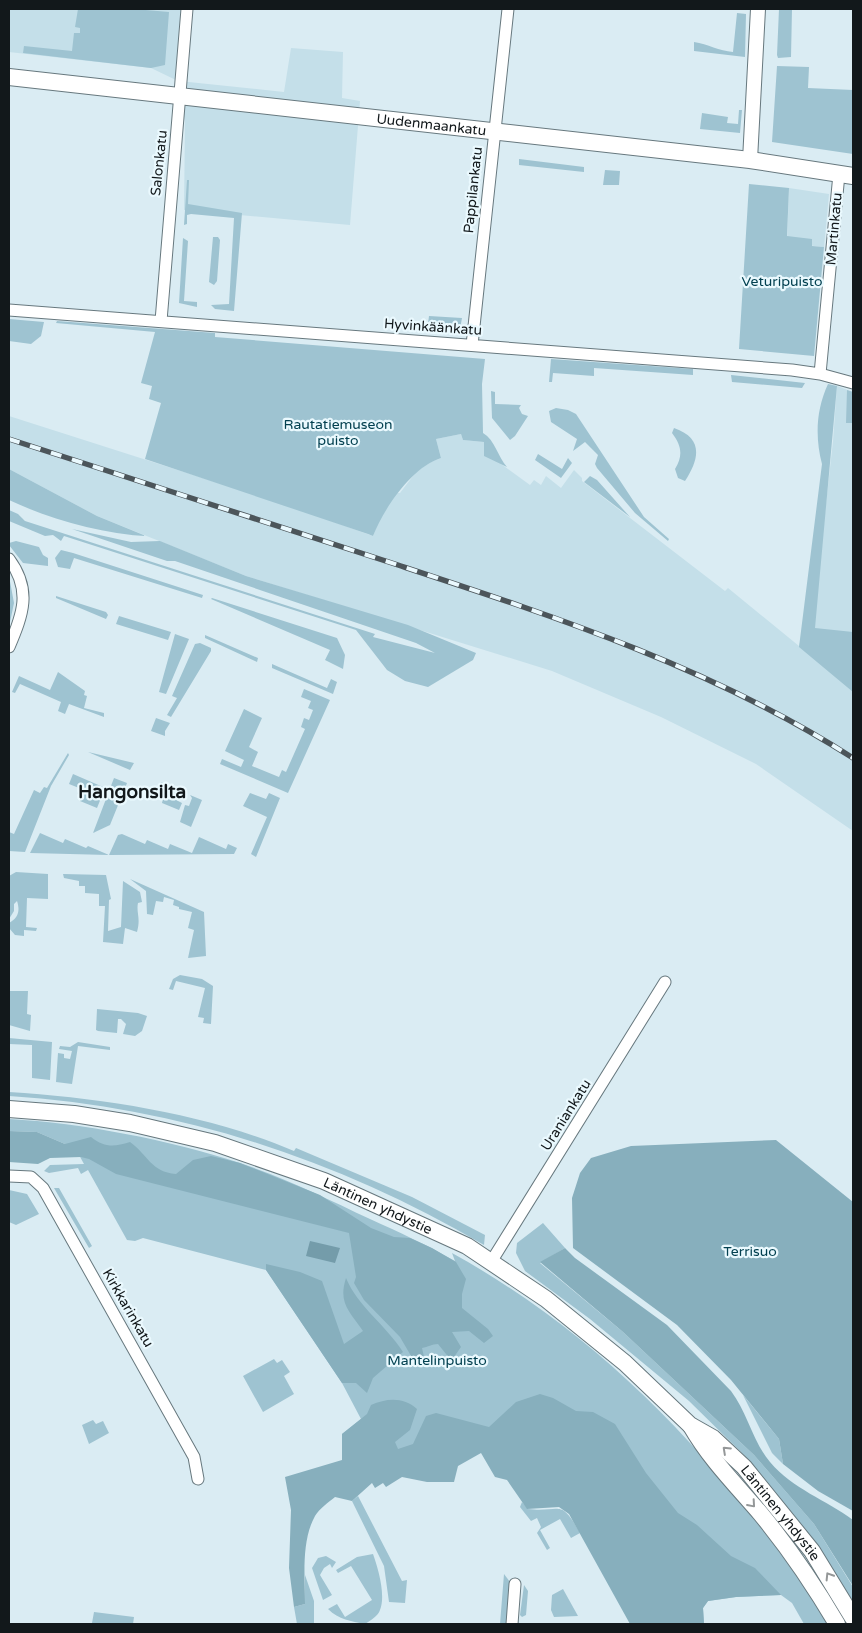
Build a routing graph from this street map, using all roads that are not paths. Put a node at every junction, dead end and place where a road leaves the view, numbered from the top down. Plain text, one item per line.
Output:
1 (187, 9) edge
2 (508, 9) edge
3 (758, 9) edge
4 (9, 77) edge
5 (181, 96) junction
6 (495, 132) junction
7 (750, 160) junction
8 (846, 175) edge
9 (9, 310) edge
10 (161, 320) junction
11 (472, 345) junction
12 (820, 374) junction
13 (853, 384) edge
14 (9, 559) edge
15 (9, 646) edge
16 (665, 982) dead end
17 (9, 1109) edge
18 (9, 1176) edge
19 (491, 1262) junction
20 (690, 1424) junction
21 (198, 1479) dead end
22 (515, 1584) dead end
23 (853, 1618) edge
24 (512, 1624) edge
25 (837, 1624) edge

1 - 5 street, Salonkatu
2 - 6 street, Pappilankatu
3 - 7 street
4 - 5 main road, Uudenmaankatu
5 - 6 main road, Uudenmaankatu
5 - 10 street, Salonkatu
6 - 7 main road, Uudenmaankatu
6 - 11 street, Pappilankatu
7 - 8 main road, Uudenmaankatu
8 - 12 street, Martinkatu
9 - 10 street, Hyvinkäänkatu
10 - 11 street, Hyvinkäänkatu
11 - 12 street, Hyvinkäänkatu
12 - 13 street, Hyvinkäänkatu
14 - 15 street
16 - 19 street, Uraniankatu
17 - 19 main road, Läntinen yhdystie
18 - 21 street, Kirkkarinkatu
19 - 20 main road, Läntinen yhdystie
23 -> 20 main road, Läntinen yhdystie
20 -> 25 main road, Läntinen yhdystie
22 - 24 street

